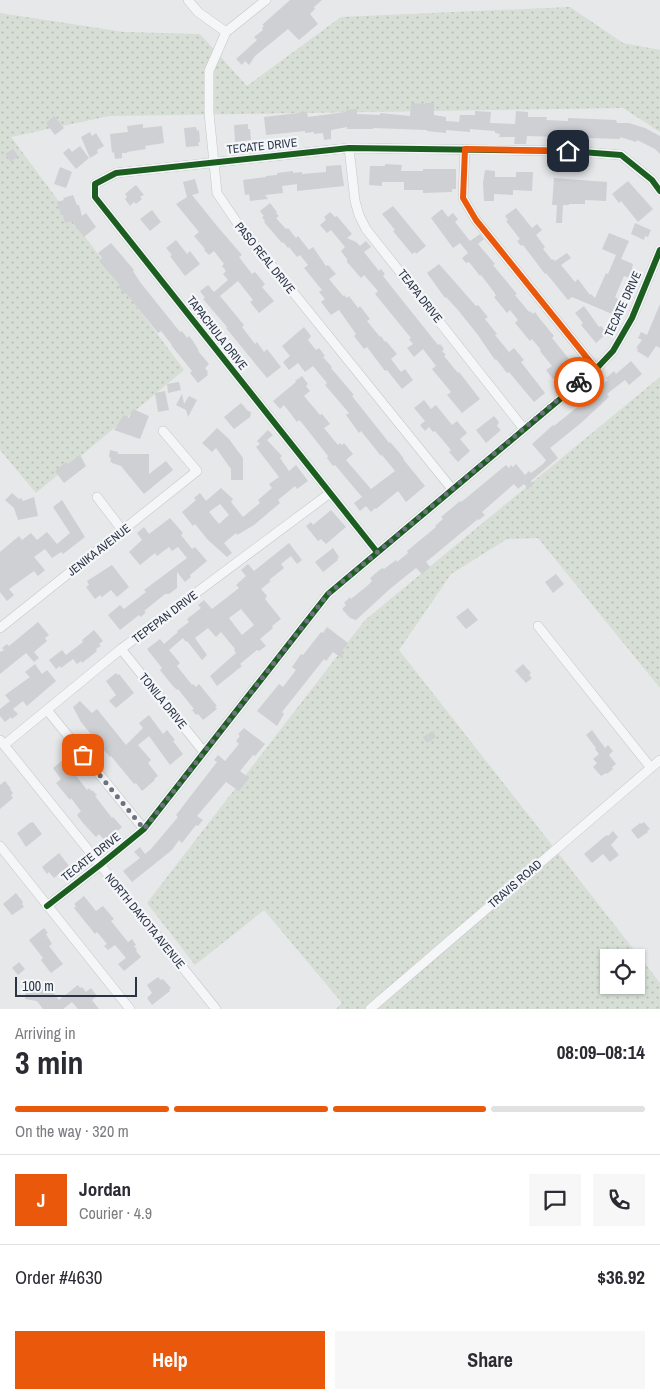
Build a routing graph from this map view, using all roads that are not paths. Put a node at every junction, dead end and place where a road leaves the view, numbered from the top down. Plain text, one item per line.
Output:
1 (188, 0) edge
2 (266, 0) edge
3 (226, 32) junction
4 (349, 148) junction
5 (465, 149) junction
6 (214, 162) junction
7 (95, 184) joint
8 (660, 190) edge
9 (660, 250) edge
10 (596, 369) junction
11 (524, 429) junction
12 (164, 431) dead end
13 (452, 489) junction
14 (330, 493) junction
15 (96, 497) dead end
16 (123, 531) junction
17 (377, 552) junction
18 (538, 626) dead end
19 (0, 628) edge
20 (121, 650) junction
21 (47, 710) junction
22 (2, 742) edge
23 (204, 752) junction
24 (660, 760) edge
25 (651, 768) junction
26 (144, 829) junction
27 (0, 846) edge
28 (100, 865) junction
29 (47, 906) junction
30 (130, 1009) edge
31 (216, 1009) edge
32 (370, 1009) edge

1 - 3 street
2 - 3 street, PASO REAL DRIVE
3 - 6 street, PASO REAL DRIVE
4 - 5 street, TECATE DRIVE
4 - 6 street, TECATE DRIVE
4 - 11 street, TEAPA DRIVE
5 - 8 street, TECATE DRIVE
5 - 10 street
6 - 7 street, TECATE DRIVE
6 - 13 street, PASO REAL DRIVE
7 - 14 street, TAPACHULA DRIVE
9 - 10 street, TECATE DRIVE
10 - 11 street, TECATE DRIVE
11 - 13 street, TECATE DRIVE
12 - 16 street, JENIKA AVENUE
13 - 17 street, TECATE DRIVE
14 - 17 street, TAPACHULA DRIVE
14 - 20 street, TEPEPAN DRIVE
15 - 16 street
16 - 19 street, JENIKA AVENUE
17 - 23 street, TECATE DRIVE
18 - 25 street
20 - 21 street, TEPEPAN DRIVE
20 - 23 street, TONILA DRIVE
21 - 22 street, TEPEPAN DRIVE
21 - 26 street
22 - 28 street, NORTH DAKOTA AVENUE
23 - 26 street, TECATE DRIVE
24 - 25 street, TRAVIS ROAD
25 - 32 street, TRAVIS ROAD
26 - 28 street, TECATE DRIVE
27 - 29 street
28 - 29 street, TECATE DRIVE
28 - 31 street, NORTH DAKOTA AVENUE
29 - 30 street

